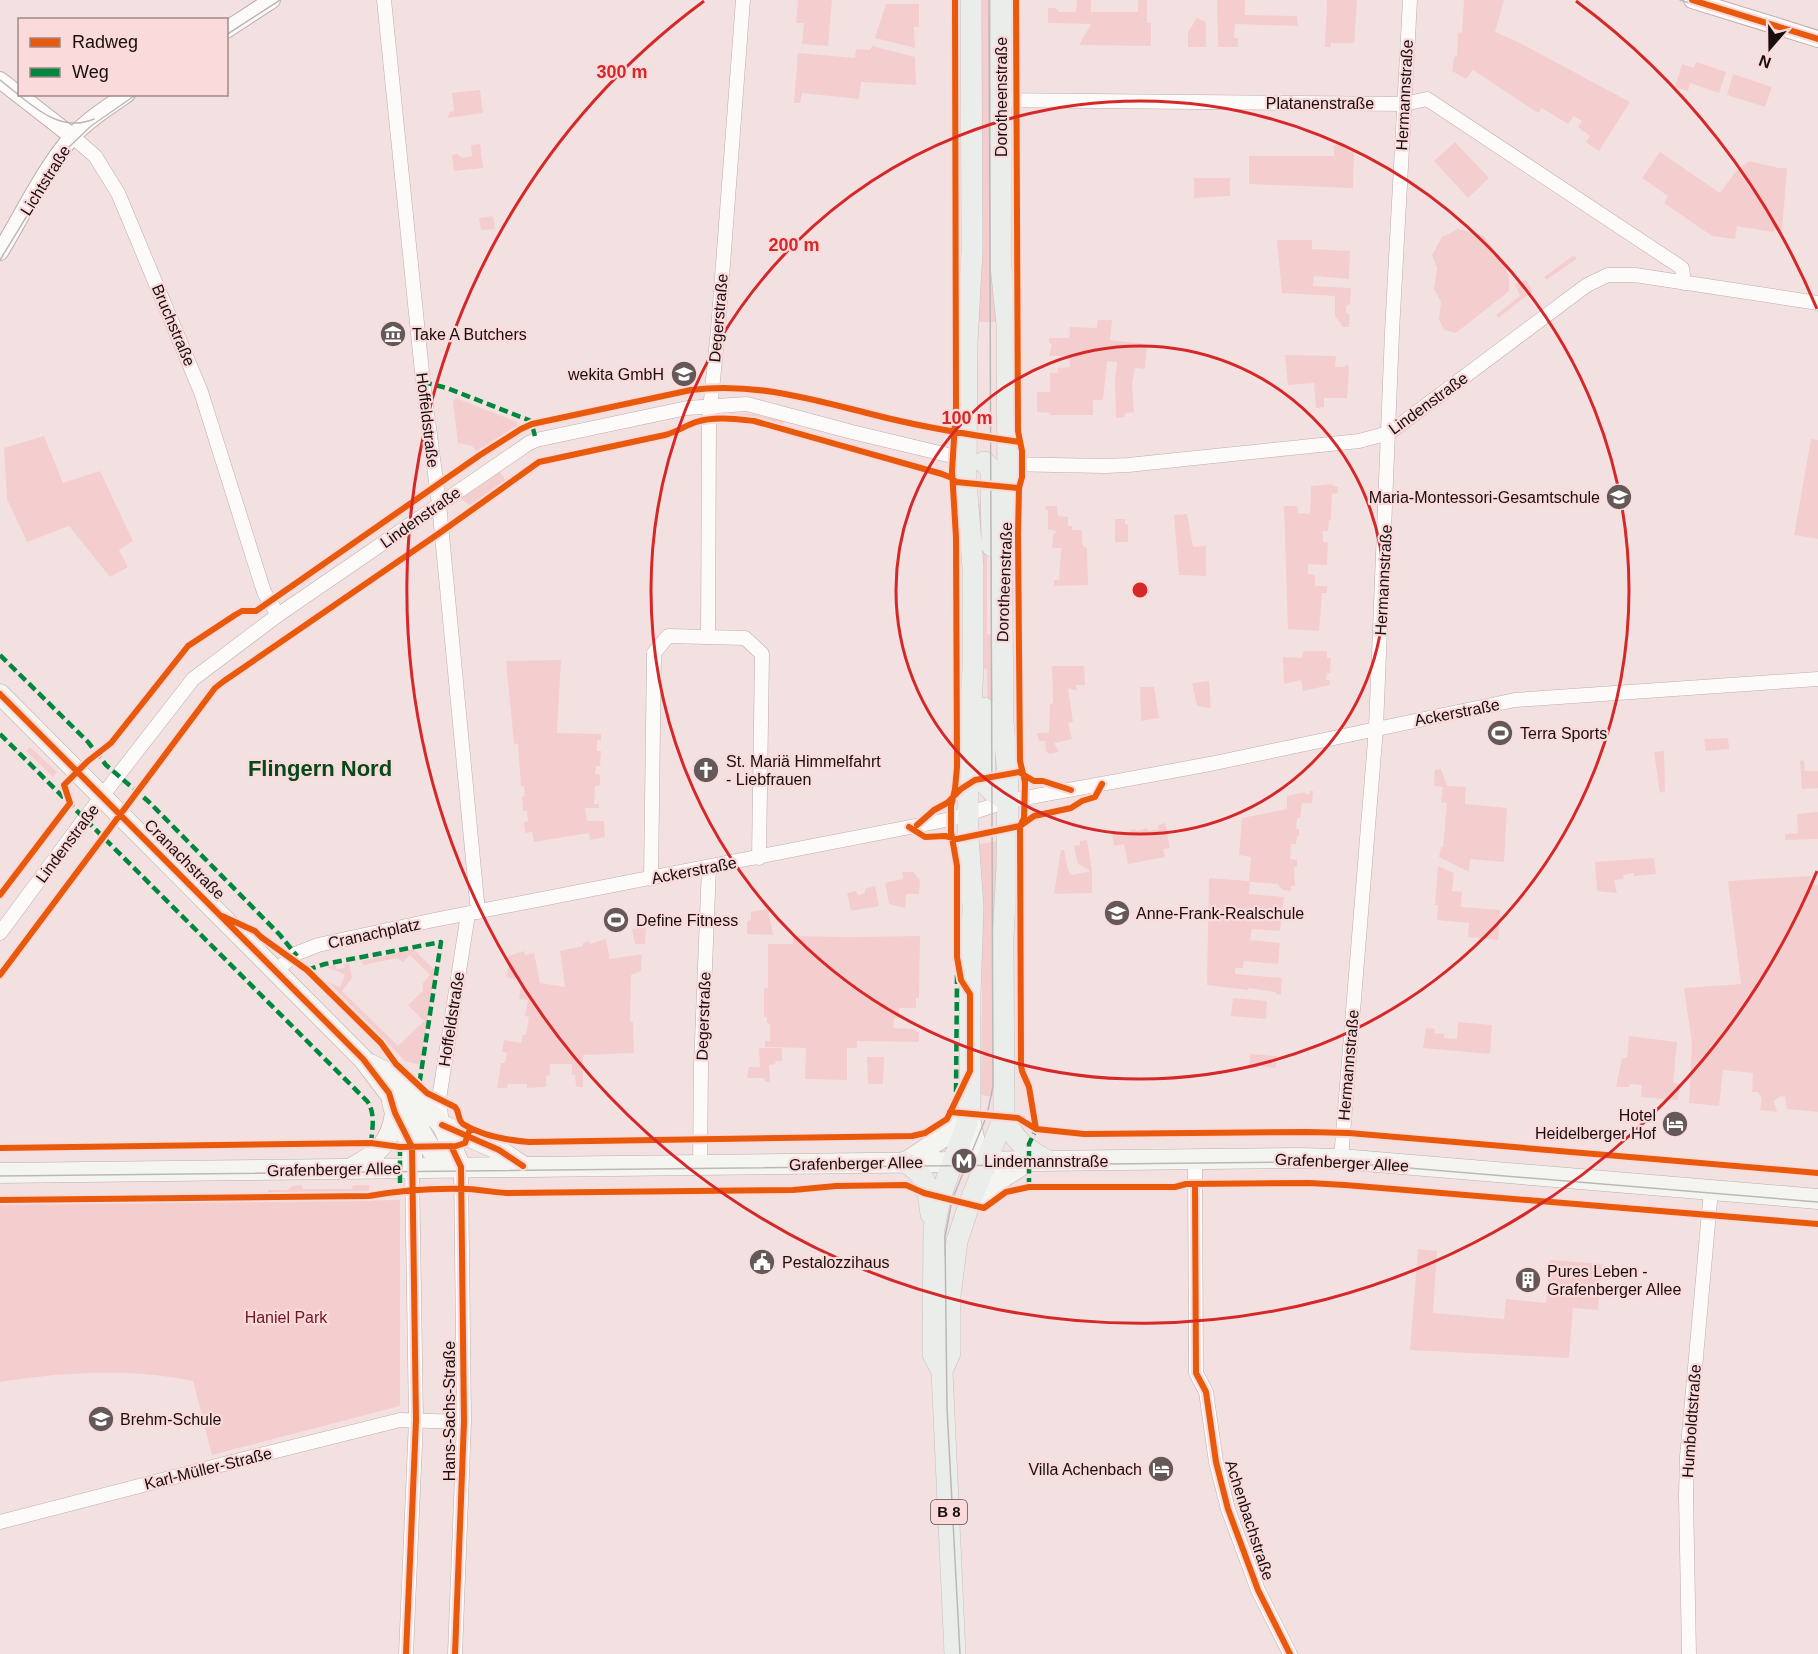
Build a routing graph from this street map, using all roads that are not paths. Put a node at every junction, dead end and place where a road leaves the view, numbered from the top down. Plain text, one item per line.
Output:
1 (272, 0) edge
2 (384, 0) edge
3 (743, 0) edge
4 (971, 0) edge
5 (1000, 0) edge
6 (1410, 0) edge
7 (1692, 0) edge
8 (228, 29) edge
9 (1818, 39) edge
10 (0, 80) edge
11 (18, 94) edge
12 (21, 96) edge
13 (125, 96) edge
14 (1001, 100) junction
15 (1404, 104) junction
16 (73, 136) junction
17 (0, 252) edge
18 (1684, 283) junction
19 (1818, 303) edge
20 (710, 406) junction
21 (1389, 433) junction
22 (975, 461) junction
23 (1007, 464) junction
24 (439, 504) junction
25 (278, 615) junction
26 (1002, 619) junction
27 (708, 637) junction
28 (973, 667) junction
29 (1818, 679) edge
30 (0, 694) edge
31 (1376, 728) junction
32 (102, 796) junction
33 (1008, 801) junction
34 (968, 813) junction
35 (759, 858) junction
36 (709, 867) junction
37 (651, 879) junction
38 (473, 913) junction
39 (0, 933) edge
40 (276, 971) junction
41 (363, 1059) junction
42 (389, 1093) junction
43 (395, 1113) junction
44 (969, 1114) junction
45 (1004, 1117) junction
46 (442, 1125) junction
47 (1195, 1159) junction
48 (1038, 1160) junction
49 (1341, 1160) junction
50 (986, 1161) junction
51 (906, 1162) junction
52 (952, 1162) junction
53 (700, 1165) junction
54 (523, 1166) junction
55 (451, 1167) junction
56 (351, 1168) junction
57 (412, 1168) junction
58 (0, 1173) edge
59 (1711, 1190) junction
60 (1818, 1199) edge
61 (969, 1204) junction
62 (934, 1229) junction
63 (942, 1371) junction
64 (416, 1420) junction
65 (464, 1422) junction
66 (0, 1522) edge
67 (406, 1654) edge
68 (455, 1654) edge
69 (955, 1654) edge
70 (1290, 1654) edge
71 (1689, 1654) edge

1 - 8 street
2 - 24 street, Hoffeldstraße
3 - 20 street, Degerstraße
4 - 22 main road, Dorotheenstraße / B 8
5 - 14 main road, Dorotheenstraße / B 8
6 - 15 street, Hermannstraße
7 - 9 street
10 - 11 street, Bruchstraße
12 - 16 street, Bruchstraße
13 - 16 street, Lichtstraße
14 - 15 street, Platanenstraße
14 - 23 main road, Dorotheenstraße / B 8
15 - 18 street, Platanenstraße
15 - 21 street, Hermannstraße
16 - 17 street, Lichtstraße
16 - 25 street, Bruchstraße
18 - 19 street, Lindenstraße
18 - 21 street, Lindenstraße
20 - 22 street, Lindenstraße
20 - 24 street, Lindenstraße
20 - 27 street, Degerstraße
21 - 23 street, Lindenstraße
21 - 31 street, Hermannstraße
22 - 26 main road
22 - 28 main road, Dorotheenstraße / B 8
23 - 26 main road, Dorotheenstraße / B 8
24 - 25 street, Lindenstraße
24 - 38 street, Hoffeldstraße
25 - 32 street, Lindenstraße
26 - 33 main road, Dorotheenstraße / B 8
27 - 35 street
27 - 37 street
28 - 33 main road
28 - 34 main road, Dorotheenstraße / B 8
29 - 31 street, Ackerstraße
30 - 32 main road, Cranachstraße
31 - 33 street, Ackerstraße
31 - 49 street, Hermannstraße
32 - 39 street, Lindenstraße
32 - 40 main road, Cranachstraße
33 - 34 street, Ackerstraße
33 - 45 main road, Dorotheenstraße / B 8
34 - 35 street, Ackerstraße
34 - 44 main road, Dorotheenstraße / B 8
35 - 36 street, Ackerstraße
36 - 37 street, Ackerstraße
36 - 53 street, Degerstraße
37 - 38 street, Ackerstraße
38 - 40 street, Cranachplatz
38 - 46 street, Hoffeldstraße
40 - 41 main road, Cranachstraße
41 - 42 main road, Cranachstraße
41 - 46 main road, Cranachstraße
42 - 43 main road, Cranachstraße
42 - 55 main road, Cranachstraße
43 - 56 main road
43 - 57 main road, Cranachstraße
44 - 50 main road, B 8
44 - 51 main road
44 - 52 main road, Dorotheenstraße / B 8
45 - 48 main road
45 - 50 main road, Dorotheenstraße / B 8
46 - 54 main road, Cranachstraße
46 - 55 main road, Cranachstraße
47 - 48 main road, Grafenberger Allee
47 - 49 main road, Grafenberger Allee
47 - 70 street, Achenbachstraße
48 - 50 main road, Grafenberger Allee
48 - 61 main road
49 - 59 main road, Grafenberger Allee
50 - 52 main road, Grafenberger Allee
50 - 61 main road, B 8
51 - 52 main road, Grafenberger Allee
51 - 53 main road, Grafenberger Allee
51 - 62 main road
52 - 61 main road, B 8
52 - 62 main road, B 8
53 - 54 main road, Grafenberger Allee
54 - 55 main road, Grafenberger Allee
55 - 57 main road, Grafenberger Allee
55 - 65 street, Hans-Sachs-Straße
56 - 57 main road, Grafenberger Allee
56 - 58 main road, Grafenberger Allee
57 - 64 street, Hans-Sachs-Straße
59 - 60 main road, Grafenberger Allee
59 - 71 street, Humboldtstraße
61 - 63 main road, B 8
62 - 63 main road, B 8
63 - 69 main road, B 8
64 - 65 street, Hans-Sachs-Straße
64 - 66 street, Karl-Müller-Straße
64 - 67 street, Hans-Sachs-Straße
65 - 68 street, Hans-Sachs-Straße

